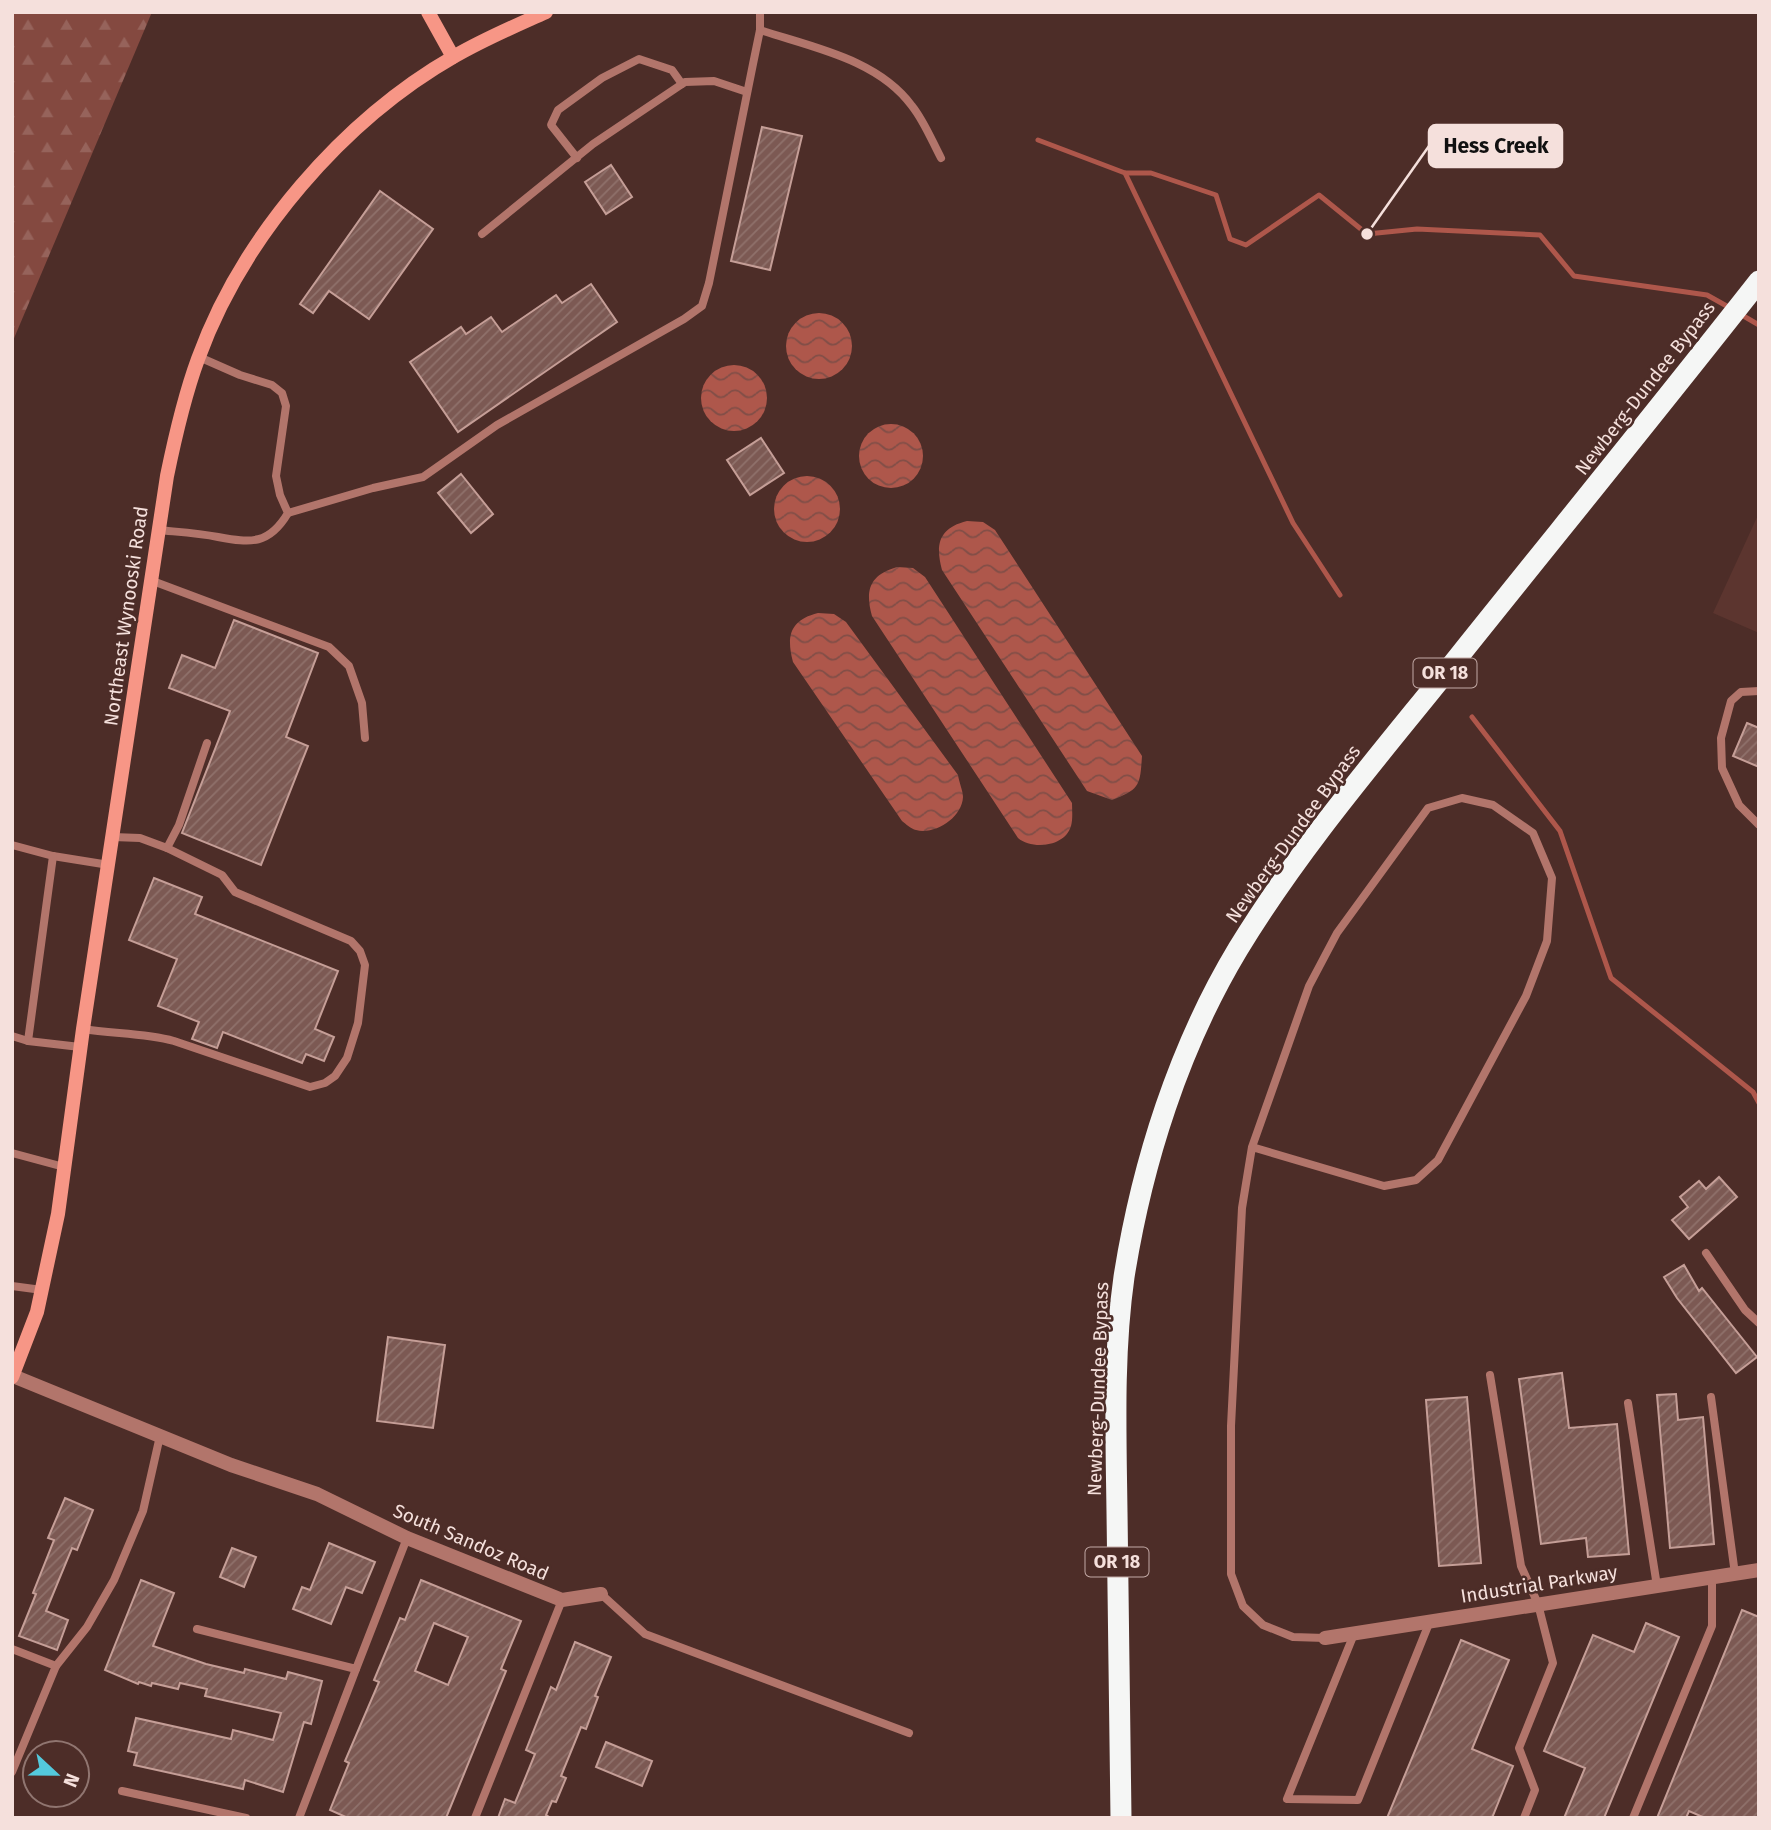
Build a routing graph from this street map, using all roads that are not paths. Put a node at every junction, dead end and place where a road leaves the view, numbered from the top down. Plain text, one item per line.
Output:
1 (428, 12) edge
2 (546, 12) edge
3 (760, 12) edge
4 (760, 30) junction
5 (453, 57) junction
6 (682, 84) junction
7 (747, 92) junction
8 (576, 158) junction
9 (941, 158) dead end
10 (482, 234) dead end
11 (1759, 281) edge
12 (199, 357) junction
13 (288, 513) junction
14 (158, 530) junction
15 (150, 580) junction
16 (1759, 691) edge
17 (365, 738) dead end
18 (207, 743) dead end
19 (1759, 825) edge
20 (113, 837) junction
21 (12, 845) edge
22 (167, 848) junction
23 (53, 856) junction
24 (109, 865) junction
25 (83, 1029) junction
26 (12, 1036) edge
27 (28, 1041) junction
28 (80, 1047) junction
29 (1252, 1147) junction
30 (12, 1153) edge
31 (64, 1167) junction
32 (1706, 1253) dead end
33 (12, 1286) edge
34 (42, 1290) junction
35 (1759, 1323) edge
36 (12, 1376) edge
37 (1490, 1376) dead end
38 (1711, 1397) dead end
39 (1628, 1404) dead end
40 (160, 1436) junction
41 (407, 1538) junction
42 (1759, 1570) edge
43 (1735, 1574) junction
44 (1712, 1577) junction
45 (1657, 1586) junction
46 (601, 1594) joint
47 (562, 1600) junction
48 (1538, 1604) junction
49 (1430, 1621) junction
50 (197, 1629) dead end
51 (1354, 1634) junction
52 (1325, 1638) joint
53 (13, 1653) edge
54 (56, 1666) junction
55 (356, 1669) junction
56 (909, 1733) dead end
57 (12, 1772) edge
58 (122, 1791) dead end
59 (1121, 1808) edge
60 (246, 1818) edge
61 (299, 1818) edge
62 (475, 1818) edge
63 (1133, 1818) edge
64 (1524, 1818) edge
65 (1633, 1818) edge

1 - 5 main road
2 - 5 main road, Northeast Wynooski Road
3 - 4 lane
4 - 7 lane
4 - 9 lane
5 - 12 main road, Northeast Wynooski Road
6 - 7 lane
6 - 8 lane
6 - 8 lane
7 - 13 lane
8 - 10 lane
11 - 59 highway, Newberg-Dundee Bypass / OR 18
12 - 13 lane
12 - 14 main road, Northeast Wynooski Road
13 - 14 lane
14 - 15 main road, Northeast Wynooski Road
15 - 17 lane
15 - 20 main road, Northeast Wynooski Road
16 - 19 lane
18 - 22 lane
20 - 22 lane
20 - 24 main road, Northeast Wynooski Road
21 - 23 lane
22 - 25 lane
23 - 24 lane
23 - 27 lane
24 - 25 main road, Northeast Wynooski Road
25 - 28 main road, Northeast Wynooski Road
26 - 27 lane
27 - 28 lane
28 - 31 main road, Northeast Wynooski Road
29 - 29 lane
29 - 52 lane
30 - 31 lane
31 - 34 main road, Northeast Wynooski Road
32 - 35 lane
33 - 34 lane
34 - 36 main road, Northeast Wynooski Road
36 - 40 street, South Sandoz Road
37 - 48 lane
38 - 43 lane
39 - 45 lane
40 - 41 street, South Sandoz Road
40 - 54 lane
41 - 47 street, South Sandoz Road
41 - 55 lane
42 - 43 street, Industrial Parkway
43 - 44 street, Industrial Parkway
44 - 45 street, Industrial Parkway
44 - 65 lane
45 - 48 street, Industrial Parkway
46 - 47 street, South Sandoz Road
46 - 56 lane, South Sandoz Road
47 - 62 lane
48 - 49 street, Industrial Parkway
48 - 64 lane
49 - 51 street, Industrial Parkway
49 - 51 lane
50 - 55 lane
51 - 52 street, Industrial Parkway
53 - 54 lane
54 - 57 lane
55 - 61 lane
58 - 60 lane
59 - 63 highway

